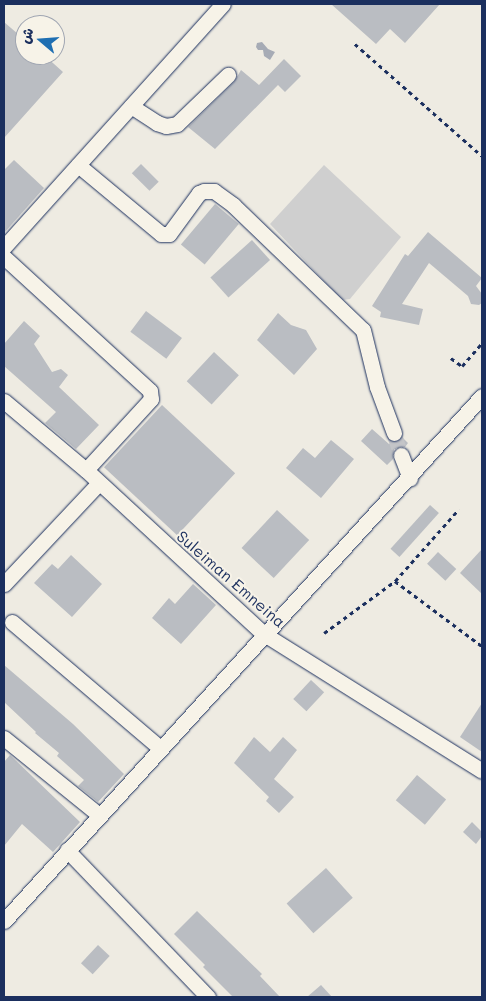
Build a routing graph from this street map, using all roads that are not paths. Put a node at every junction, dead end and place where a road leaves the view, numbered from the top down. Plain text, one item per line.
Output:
1 (223, 4) edge
2 (228, 75) dead end
3 (131, 106) junction
4 (78, 165) junction
5 (4, 248) edge
6 (4, 257) edge
7 (482, 396) edge
8 (4, 401) edge
9 (394, 433) tunnel mouth
10 (401, 455) tunnel mouth
11 (86, 470) junction
12 (410, 478) junction
13 (98, 484) junction
14 (4, 584) edge
15 (12, 622) dead end
16 (264, 634) junction
17 (4, 738) edge
18 (160, 748) junction
19 (482, 771) edge
20 (100, 815) junction
21 (67, 850) junction
22 (4, 921) edge
23 (208, 997) edge

1 - 3 street
2 - 3 street
3 - 4 street
4 - 5 street
4 - 9 street
6 - 11 street
7 - 12 street
8 - 11 street, Suleiman Emneina
10 - 12 street
11 - 13 street, Suleiman Emneina
12 - 16 street
13 - 14 street
13 - 16 street, Suleiman Emneina
15 - 18 street
16 - 18 street
16 - 19 street, Suleiman Emneina
17 - 20 street
18 - 20 street
20 - 21 street
21 - 22 street
21 - 23 street

